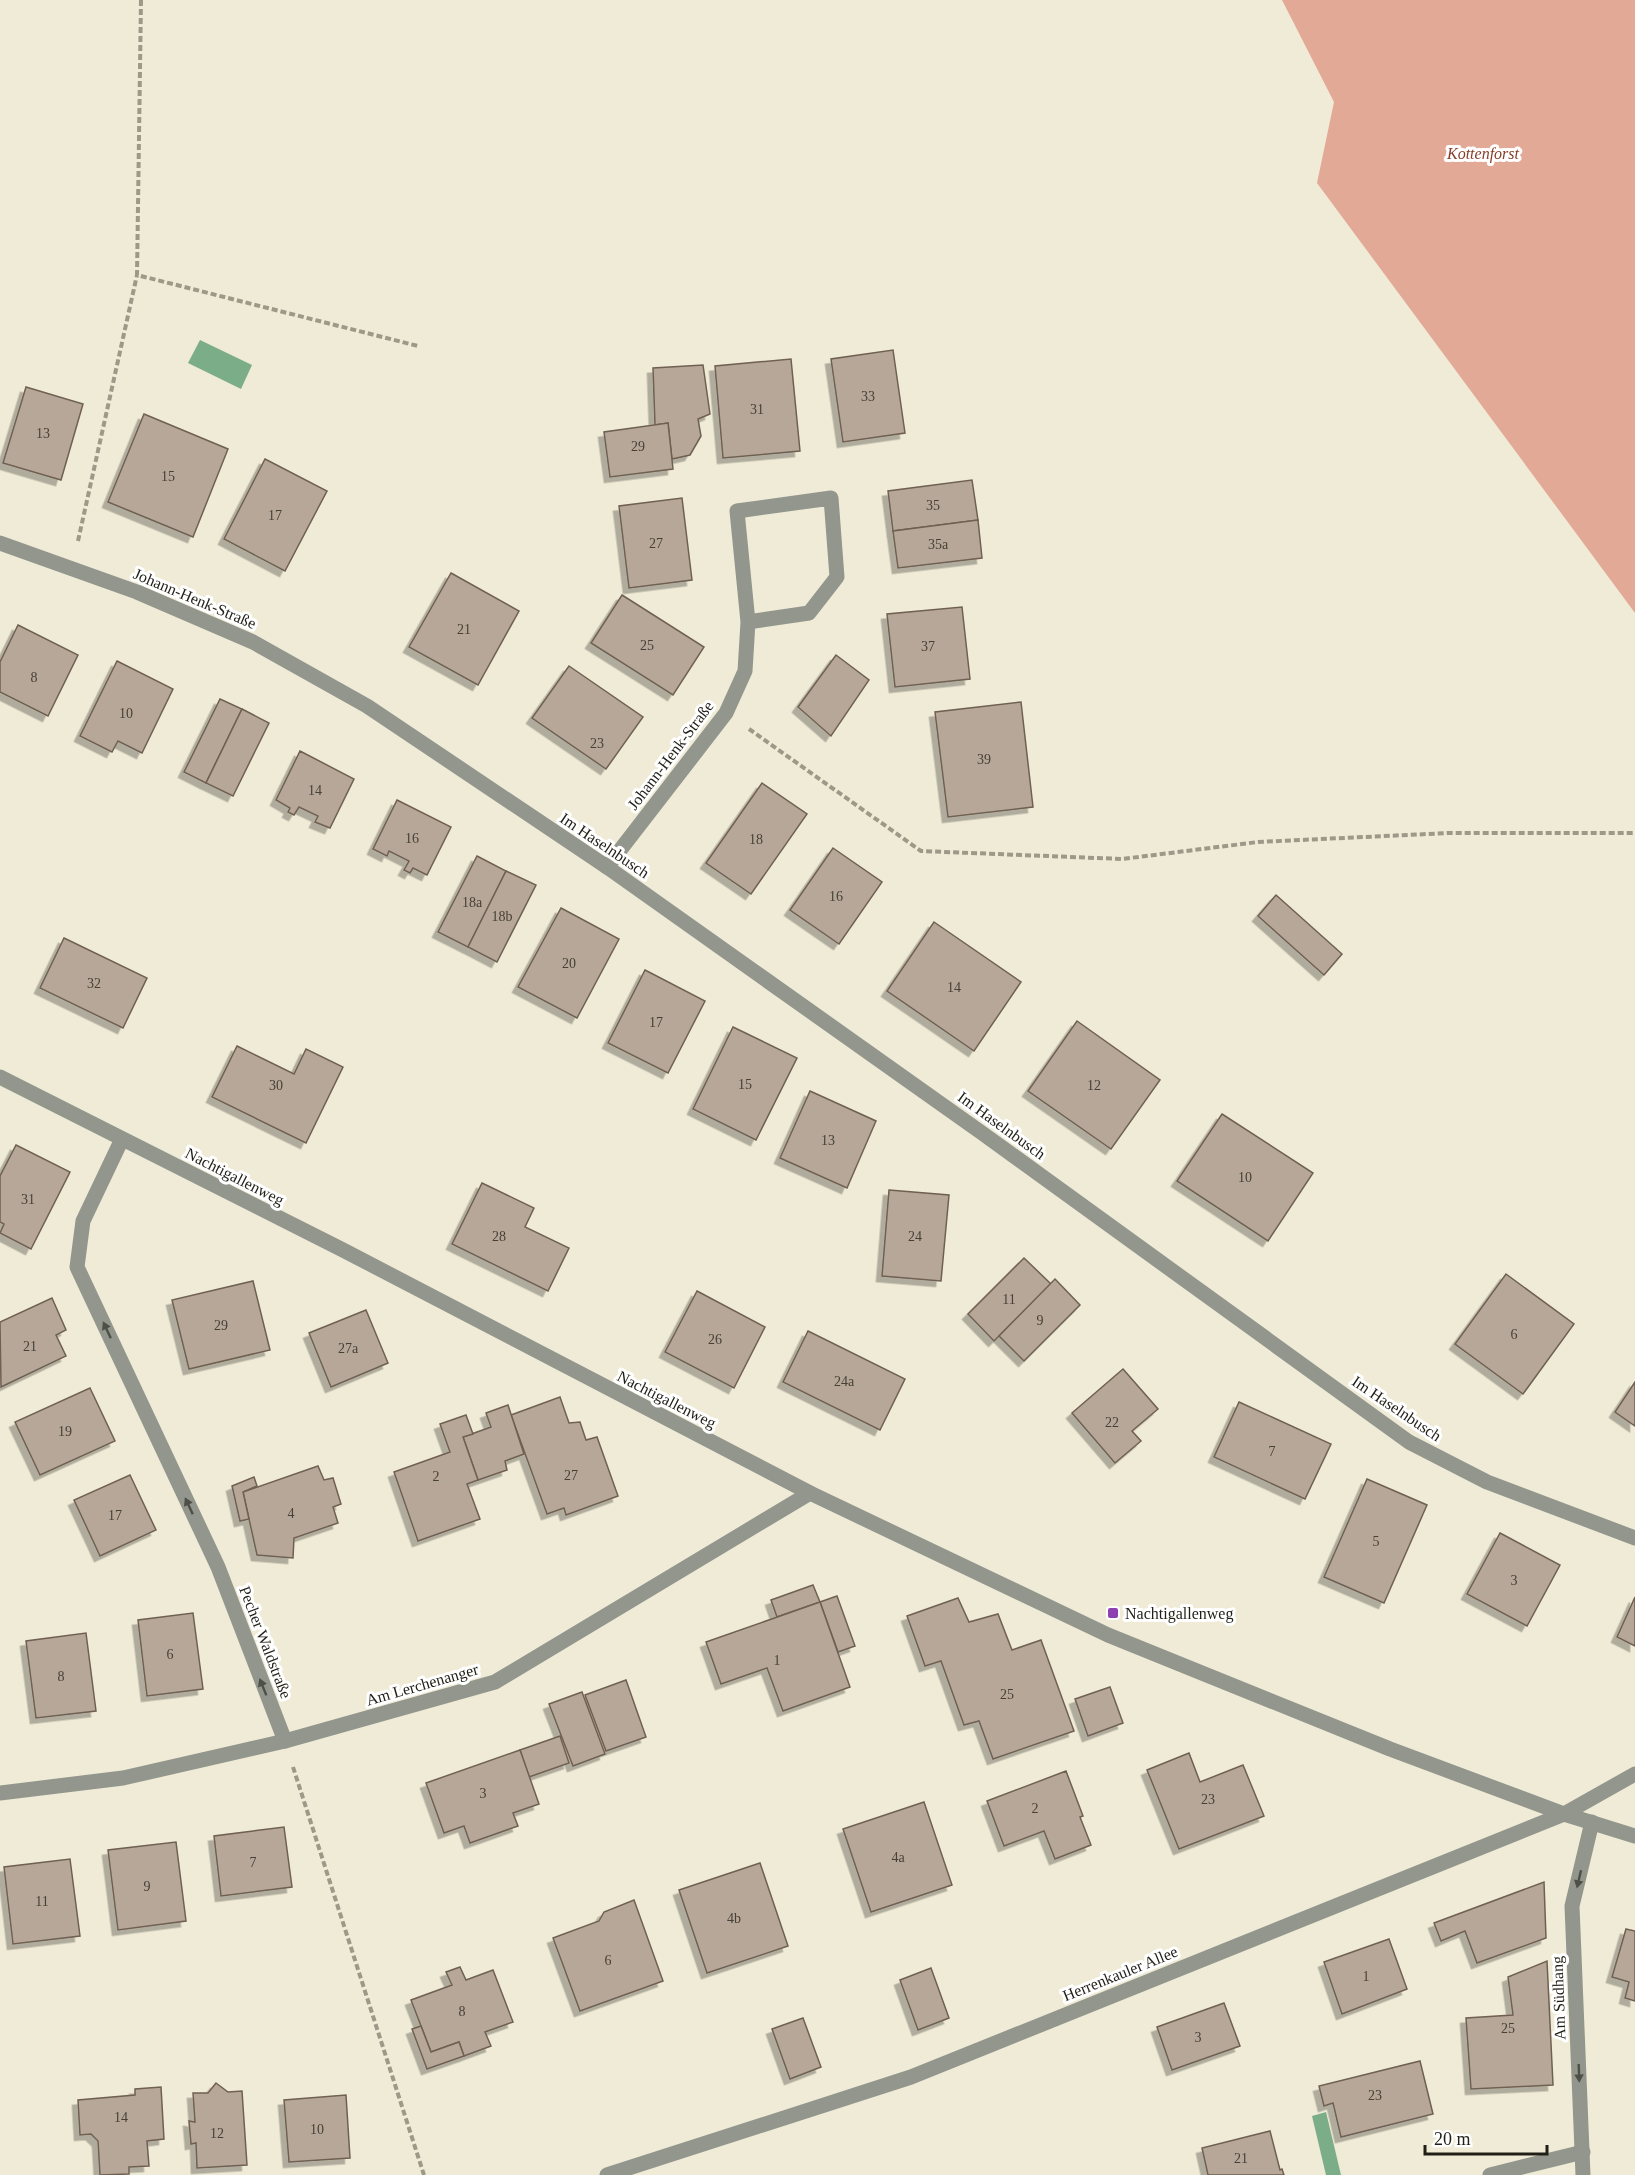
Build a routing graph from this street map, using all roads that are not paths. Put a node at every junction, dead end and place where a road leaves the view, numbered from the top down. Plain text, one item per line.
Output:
1 (0, 543) edge
2 (748, 622) junction
3 (367, 706) joint
4 (607, 867) junction
5 (0, 1077) edge
6 (122, 1139) junction
7 (810, 1493) junction
8 (1635, 1538) edge
9 (285, 1741) junction
10 (1635, 1774) edge
11 (0, 1792) edge
12 (1564, 1814) junction
13 (1592, 1822) junction
14 (1635, 1836) edge
15 (1582, 2152) junction
16 (607, 2175) edge
17 (1490, 2175) edge
18 (1583, 2175) edge

1 - 3 street, Johann-Henk-Straße
2 - 2 street, Johann-Henk-Straße
2 - 4 street, Johann-Henk-Straße
3 - 4 street, Im Haselnbusch
4 - 8 street, Im Haselnbusch
5 - 6 street, Nachtigallenweg
6 - 7 street, Nachtigallenweg
9 -> 6 street, Pecher Waldstraße
7 - 9 street, Am Lerchenanger
7 - 12 street, Nachtigallenweg
9 - 11 street, Am Lerchenanger
10 - 12 street, Herrenkauler Allee
12 - 13 street, Nachtigallenweg
12 - 16 street, Herrenkauler Allee
13 - 14 street, Nachtigallenweg
13 -> 15 street, Am Südhang
15 - 17 street
15 - 18 street, Am Südhang

